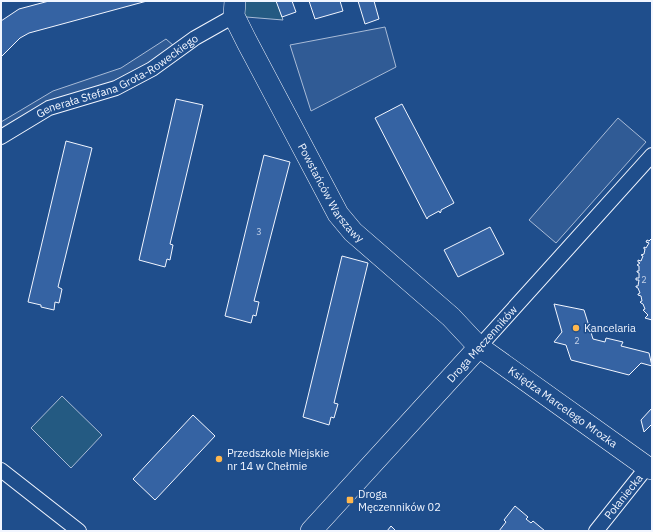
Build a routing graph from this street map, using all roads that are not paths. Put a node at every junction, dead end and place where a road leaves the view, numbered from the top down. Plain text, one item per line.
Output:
1 (235, 8) edge
2 (1, 137) edge
3 (652, 155) edge
4 (480, 347) junction
5 (649, 468) edge
6 (1, 470) edge
7 (79, 531) edge
8 (311, 531) edge
9 (596, 531) edge

1 - 2 street, Generała Stefana Grota-Roweckiego
1 - 4 street, Powstańców Warszawy
3 - 4 street, Droga Męczenników
4 - 5 street, Księdza Marcelego Mrozka
4 - 8 street, Droga Męczenników
5 - 9 street, Połaniecka
6 - 7 street

